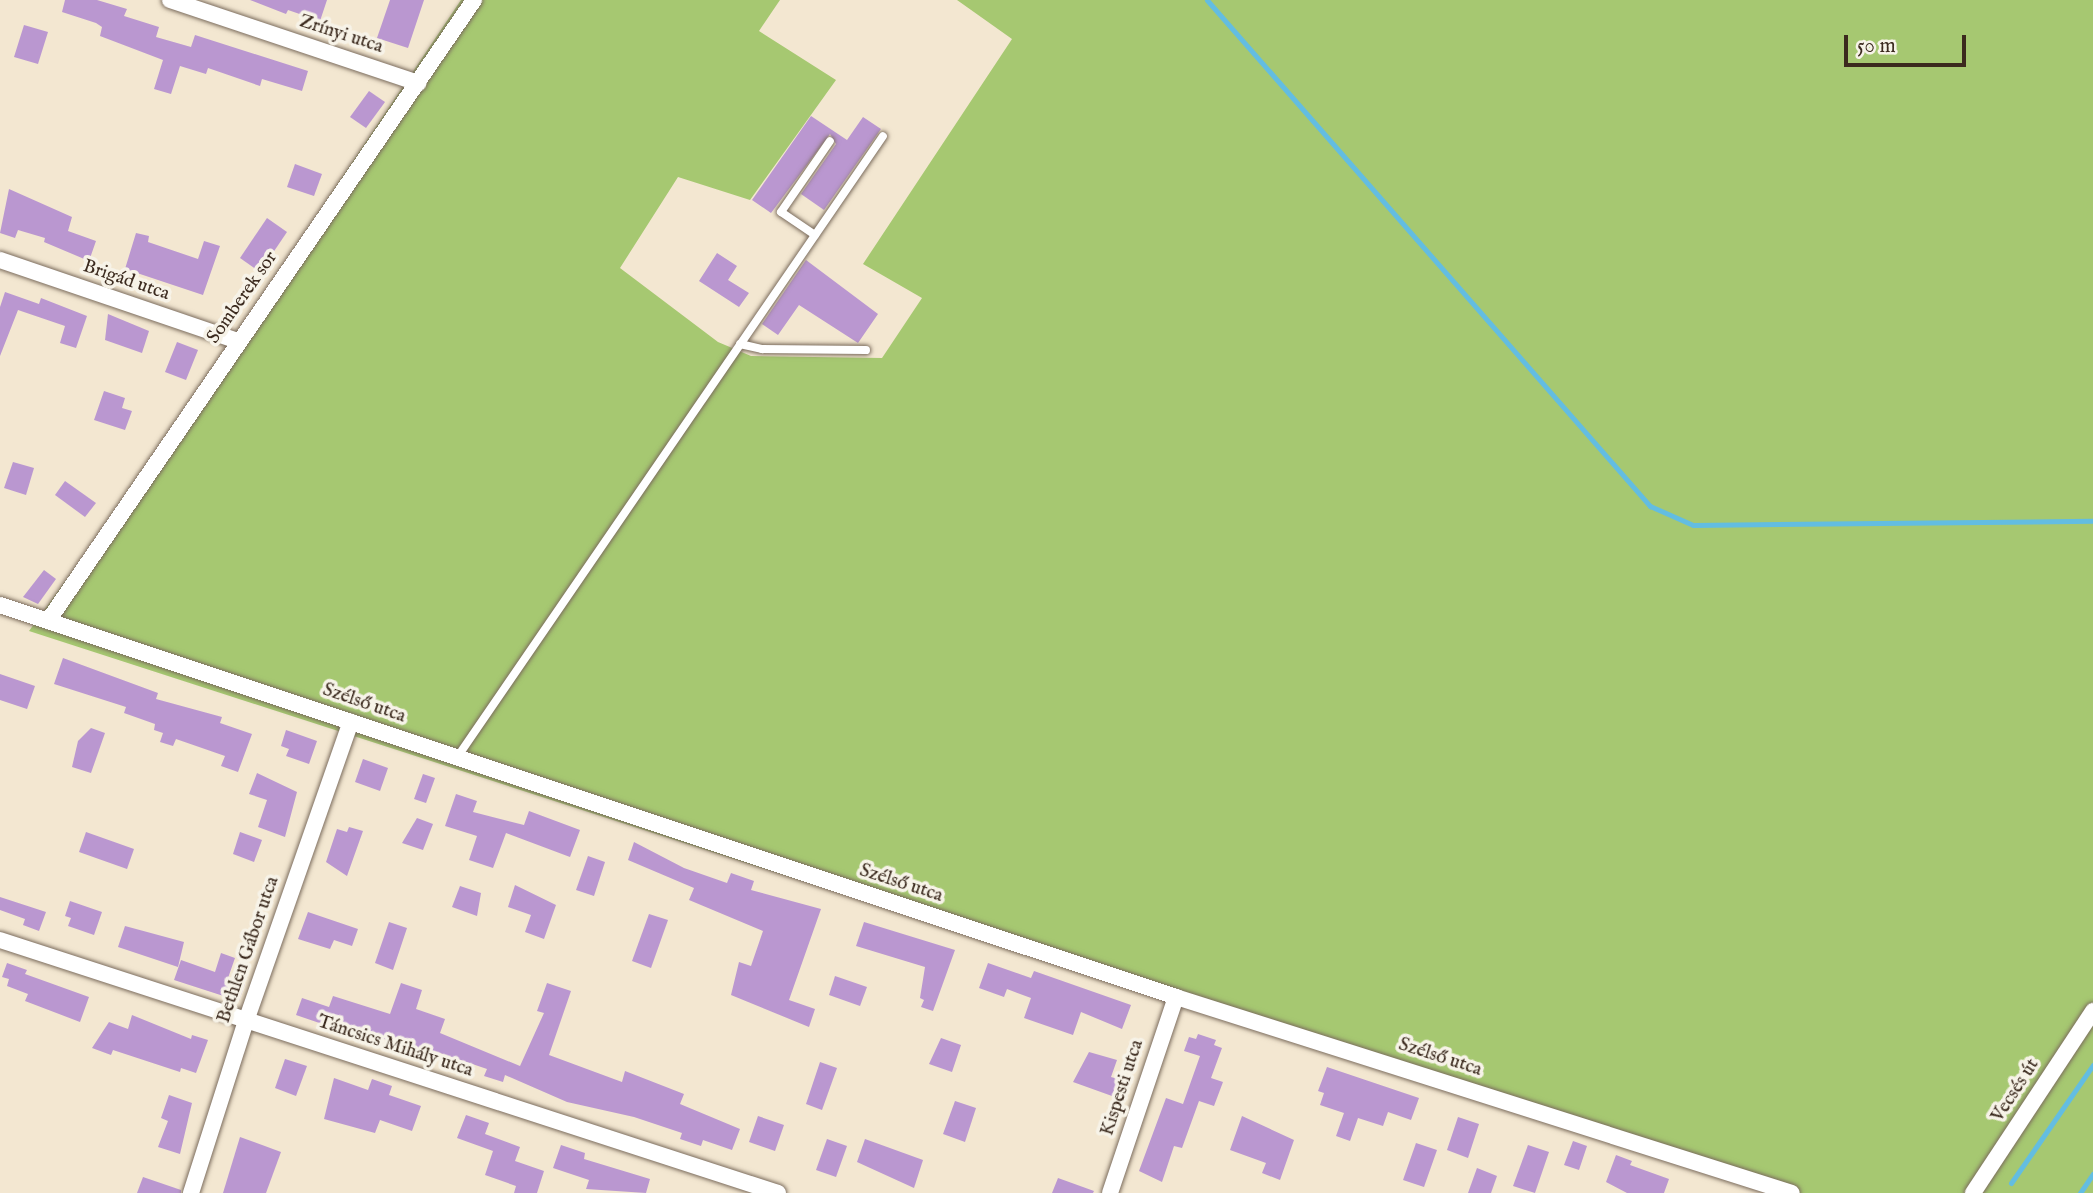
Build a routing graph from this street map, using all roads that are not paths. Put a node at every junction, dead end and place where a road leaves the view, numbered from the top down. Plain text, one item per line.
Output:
1 (170, 0) edge
2 (474, 0) edge
3 (418, 83) junction
4 (883, 136) dead end
5 (830, 141) dead end
6 (815, 234) junction
7 (0, 260) edge
8 (239, 341) junction
9 (740, 344) junction
10 (866, 350) dead end
11 (0, 605) edge
12 (48, 621) junction
13 (351, 722) junction
14 (456, 759) junction
15 (0, 940) edge
16 (1176, 997) junction
17 (2093, 1012) edge
18 (246, 1021) junction
19 (1978, 1191) edge
20 (191, 1193) edge
21 (779, 1193) edge
22 (1110, 1193) edge
23 (1792, 1193) edge

1 - 3 street, Zrínyi utca
2 - 3 street, Somberek sor
3 - 8 street, Somberek sor
4 - 6 lane
5 - 6 lane
6 - 9 lane
7 - 8 street, Brigád utca
8 - 12 street, Somberek sor
9 - 10 lane
9 - 14 lane
11 - 12 street, Szélső utca
12 - 13 street, Szélső utca
13 - 14 street, Szélső utca
13 - 18 street, Bethlen Gábor utca
14 - 16 street, Szélső utca
15 - 18 street, Táncsics Mihály utca
16 - 22 street, Kispesti utca
16 - 23 street, Szélső utca
17 - 19 street, Vecsés út
18 - 20 street, Bethlen Gábor utca
18 - 21 street, Táncsics Mihály utca

